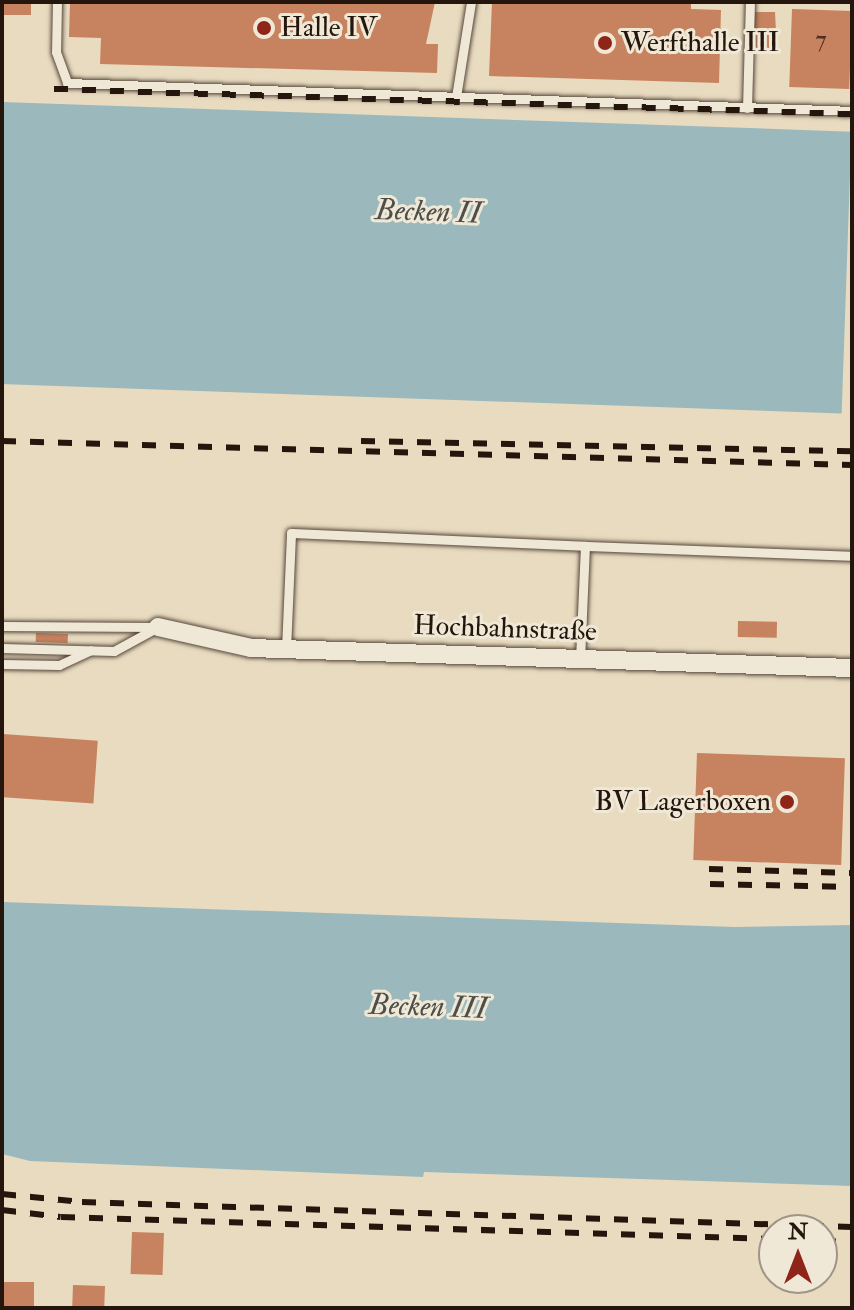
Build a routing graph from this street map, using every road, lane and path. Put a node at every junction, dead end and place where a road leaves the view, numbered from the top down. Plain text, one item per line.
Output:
1 (57, 2) edge
2 (471, 2) edge
3 (750, 2) edge
4 (456, 97) junction
5 (747, 108) junction
6 (852, 111) edge
7 (585, 546) junction
8 (852, 556) edge
9 (2, 626) edge
10 (158, 627) junction
11 (2, 648) edge
12 (286, 649) junction
13 (91, 650) junction
14 (580, 660) junction
15 (2, 664) edge
16 (852, 668) edge

1 - 4 lane
2 - 4 lane
3 - 5 lane
4 - 5 lane
5 - 6 lane
7 - 8 lane
7 - 12 lane
7 - 14 lane
9 - 10 lane
10 - 12 street, Hochbahnstraße
10 - 13 lane
11 - 13 lane
12 - 14 street, Hochbahnstraße
13 - 15 lane
14 - 16 street, Hochbahnstraße

